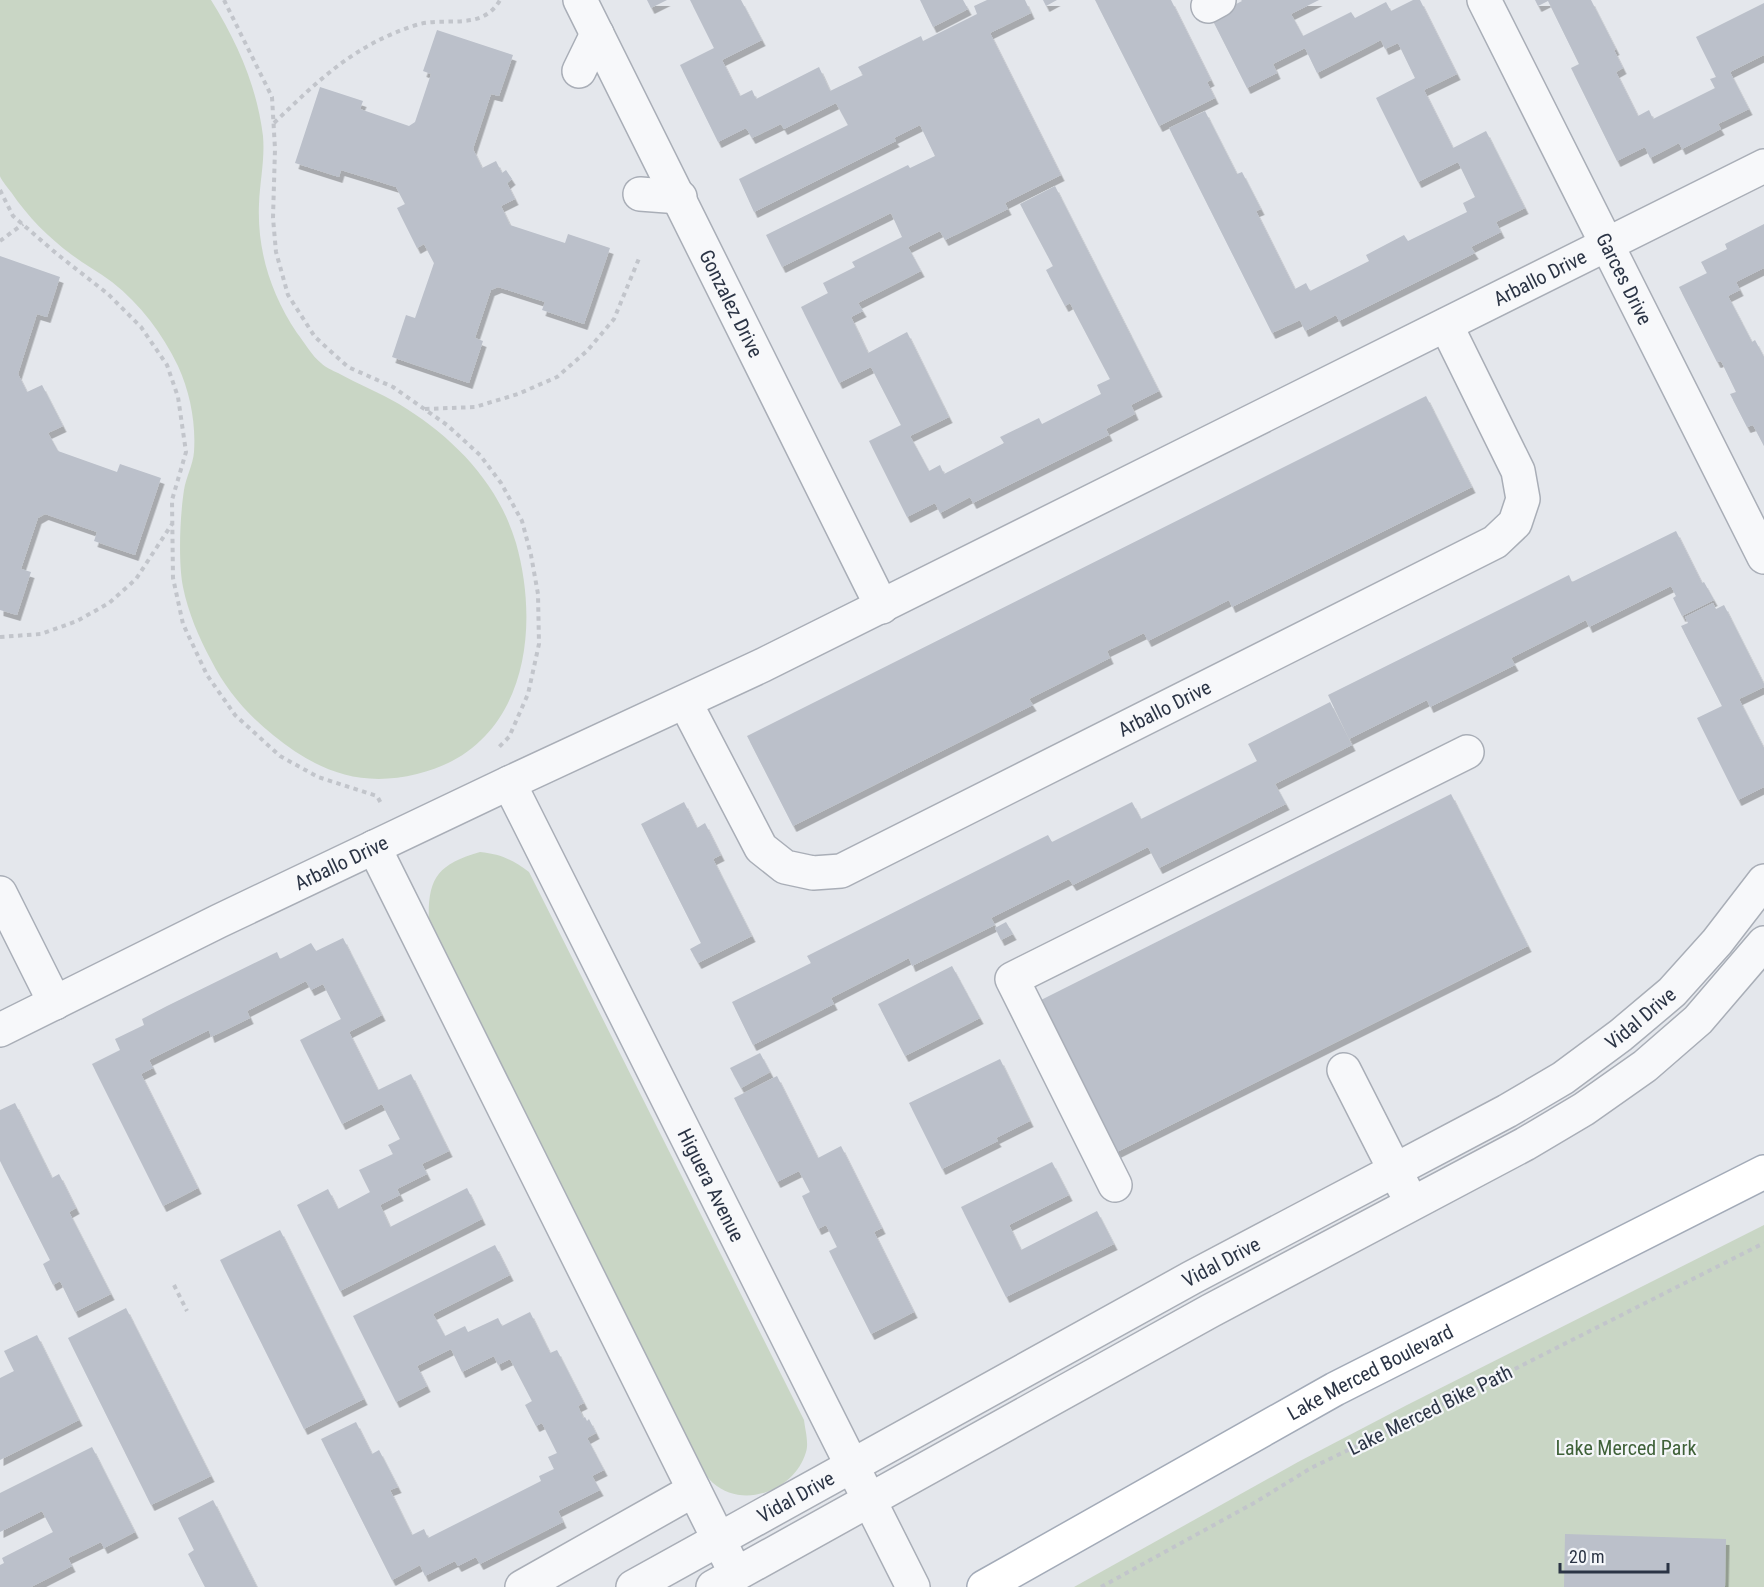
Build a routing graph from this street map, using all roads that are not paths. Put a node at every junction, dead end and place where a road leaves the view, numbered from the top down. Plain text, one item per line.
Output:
1 (580, 0) edge
2 (1484, 0) edge
3 (597, 34) junction
4 (579, 71) dead end
5 (1764, 166) edge
6 (640, 194) dead end
7 (680, 197) junction
8 (1606, 245) junction
9 (1446, 325) junction
10 (1764, 557) edge
11 (882, 607) junction
12 (685, 702) junction
13 (1467, 752) dead end
14 (509, 783) junction
15 (374, 847) junction
16 (1764, 881) edge
17 (0, 893) edge
18 (1764, 943) edge
19 (55, 1003) junction
20 (0, 1030) edge
21 (1344, 1070) dead end
22 (1394, 1169) junction
23 (1764, 1172) edge
24 (1116, 1185) dead end
25 (1412, 1203) junction
26 (852, 1465) junction
27 (694, 1490) junction
28 (869, 1499) junction
29 (719, 1539) junction
30 (731, 1583) edge
31 (522, 1587) edge
32 (633, 1587) edge
33 (913, 1587) edge
34 (984, 1587) edge

1 - 3 street, Gonzalez Drive
2 - 8 street, Garces Drive
3 - 4 street
3 - 7 street, Gonzalez Drive
5 - 8 street, Arballo Drive
6 - 7 street
7 - 11 street, Gonzalez Drive
8 - 9 street, Arballo Drive
8 - 10 street, Garces Drive
9 - 11 street, Arballo Drive
9 - 12 street, Arballo Drive
11 - 12 street, Arballo Drive
12 - 14 street, Arballo Drive
13 - 24 street
14 - 15 street, Arballo Drive
14 - 26 street, Higuera Avenue
15 - 19 street, Arballo Drive
15 - 27 street
16 - 22 street, Vidal Drive
17 - 19 street
18 - 25 street, Vidal Drive
19 - 20 street, Arballo Drive
21 - 22 street
22 - 25 street
22 - 26 street, Vidal Drive
23 - 34 main road, Lake Merced Boulevard
25 - 28 street, Vidal Drive
26 - 28 street, Higuera Avenue
26 - 29 street, Vidal Drive
27 - 29 street
27 - 31 street
28 - 30 street, Vidal Drive
28 - 33 street, Higuera Avenue
29 - 30 street
29 - 32 street, Vidal Drive

